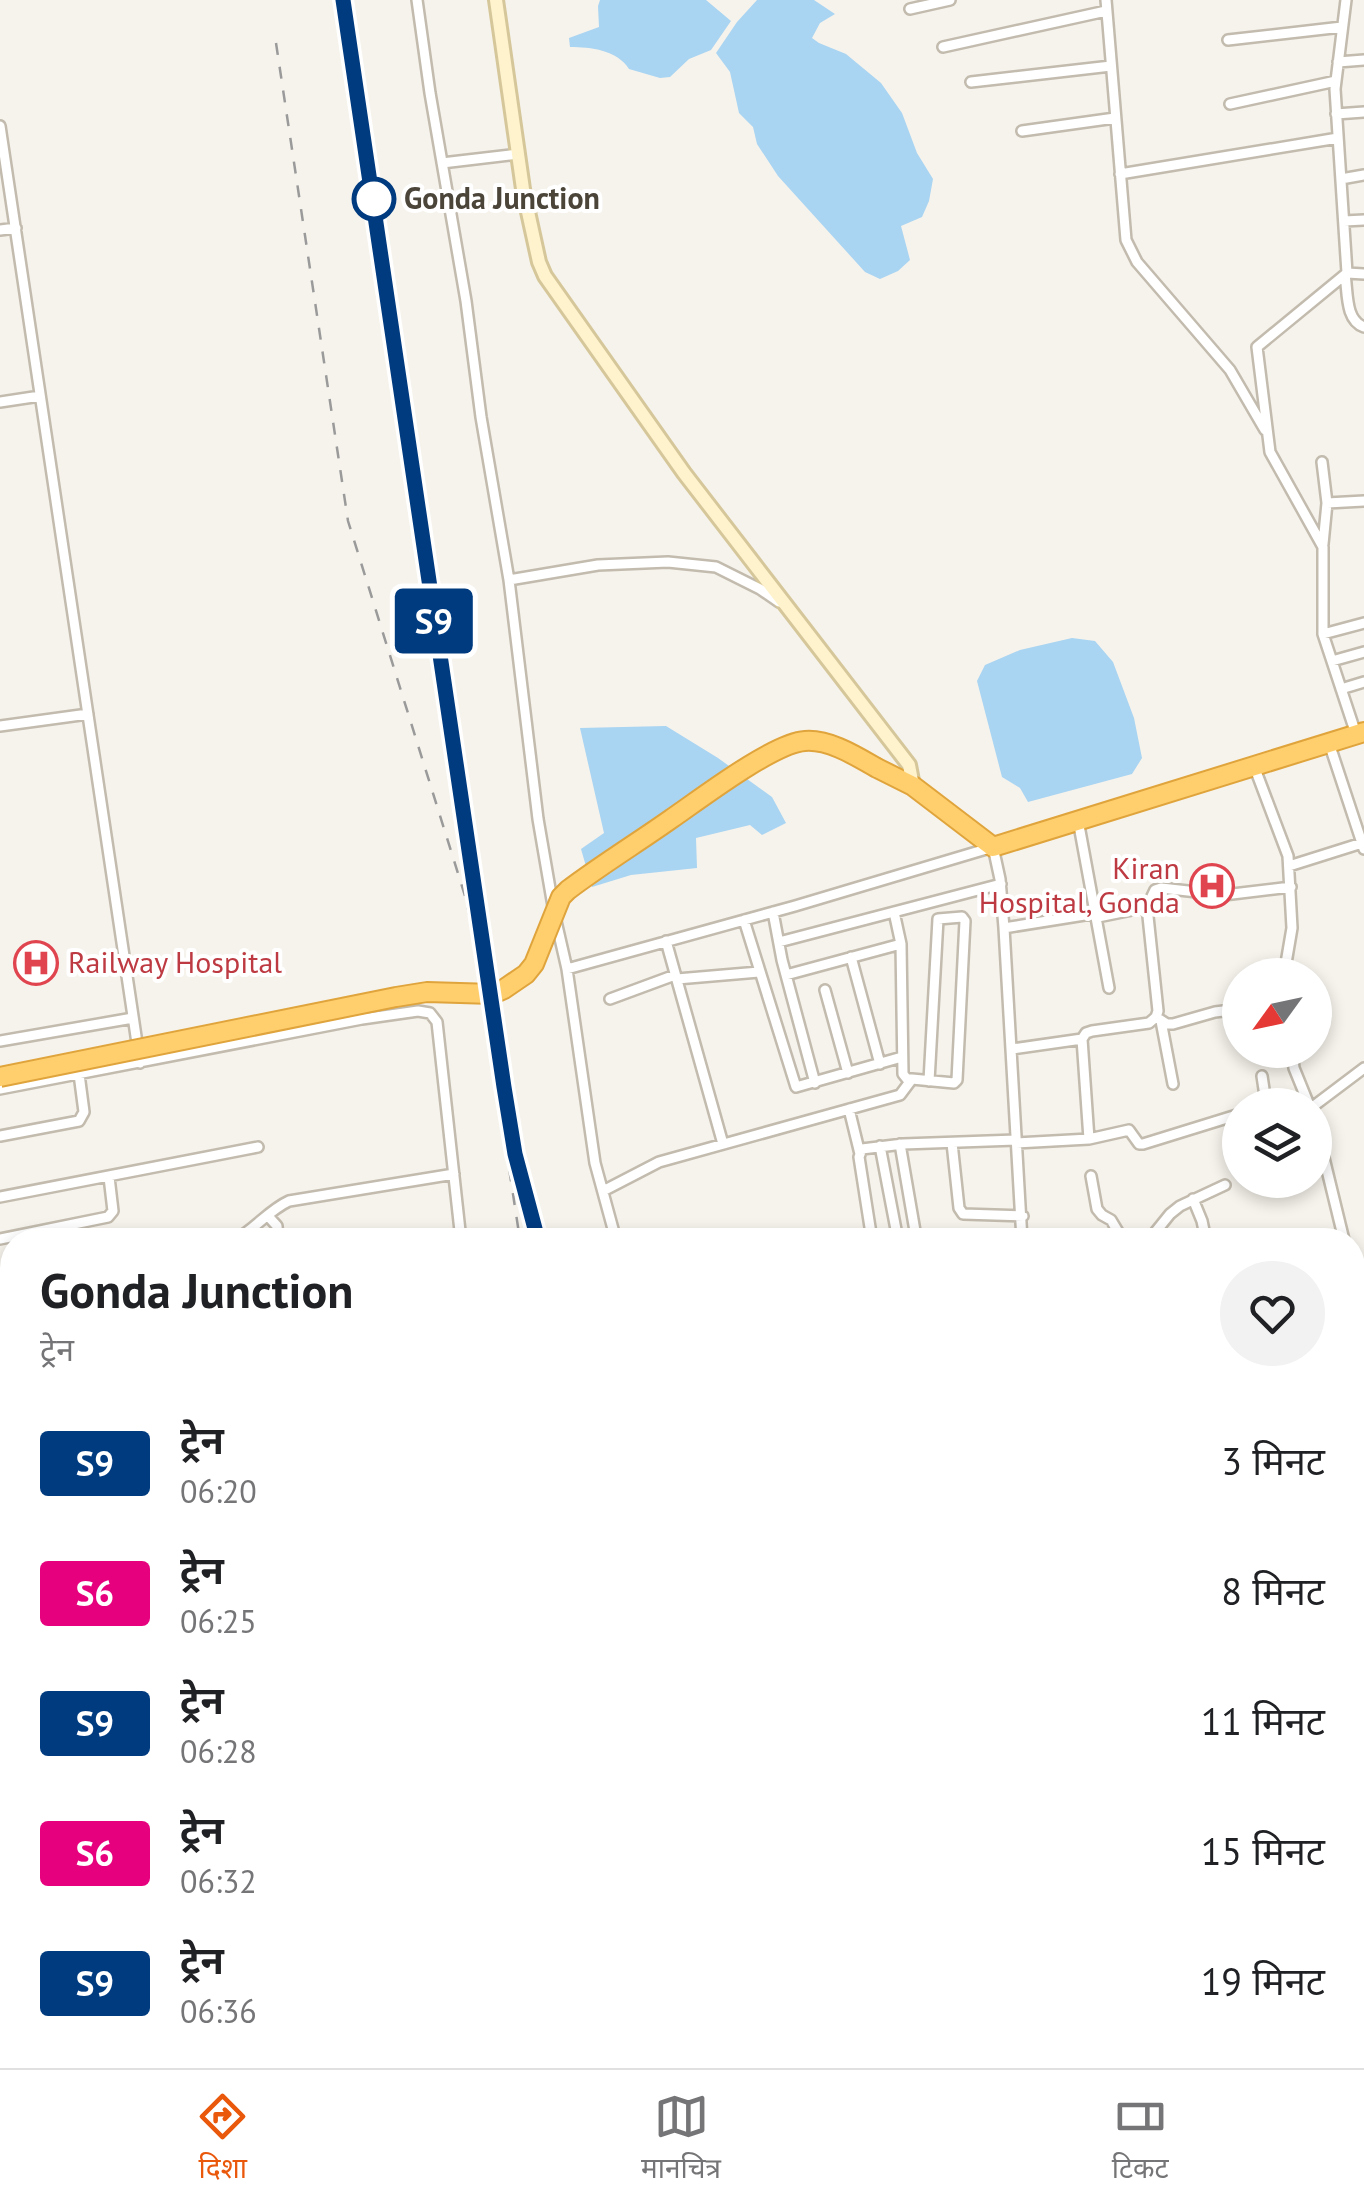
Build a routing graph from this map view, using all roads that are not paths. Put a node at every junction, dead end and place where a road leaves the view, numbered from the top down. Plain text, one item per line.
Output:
1 (418, 0) edge
2 (496, 0) edge
3 (950, 0) edge
4 (1346, 0) edge
5 (1106, 5) edge
6 (910, 10) dead end
7 (1342, 27) junction
8 (1228, 40) dead end
9 (943, 48) dead end
10 (1364, 60) edge
11 (1338, 62) junction
12 (1111, 66) junction
13 (1336, 81) junction
14 (971, 82) dead end
15 (1230, 104) dead end
16 (1364, 112) edge
17 (1336, 114) junction
18 (1115, 118) junction
19 (0, 126) edge
20 (1022, 131) dead end
21 (1338, 138) junction
22 (518, 154) junction
23 (442, 162) junction
24 (1120, 174) junction
25 (1364, 176) edge
26 (1341, 179) junction
27 (1364, 220) edge
28 (1344, 221) junction
29 (16, 228) junction
30 (0, 230) edge
31 (1346, 274) junction
32 (1364, 274) edge
33 (1364, 327) edge
34 (40, 396) junction
35 (0, 402) edge
36 (1268, 437) junction
37 (1322, 462) dead end
38 (1364, 501) edge
39 (1327, 503) junction
40 (1322, 547) junction
41 (509, 580) junction
42 (793, 613) junction
43 (1364, 624) edge
44 (1323, 634) junction
45 (1364, 652) edge
46 (1332, 661) junction
47 (1364, 682) edge
48 (1341, 689) junction
49 (88, 714) junction
50 (0, 726) edge
51 (1360, 733) edge
52 (1329, 743) junction
53 (1254, 766) junction
54 (913, 786) junction
55 (1078, 820) junction
56 (1363, 840) edge
57 (993, 846) junction
58 (1289, 866) junction
59 (1001, 884) junction
60 (1291, 887) junction
61 (1147, 907) junction
62 (773, 912) junction
63 (894, 912) junction
64 (1097, 915) junction
65 (744, 920) junction
66 (1004, 928) junction
67 (666, 941) junction
68 (779, 942) junction
69 (901, 944) junction
70 (851, 958) junction
71 (1287, 958) edge
72 (567, 969) junction
73 (759, 972) junction
74 (786, 975) junction
75 (676, 977) junction
76 (1110, 988) dead end
77 (824, 990) dead end
78 (610, 999) dead end
79 (1222, 1011) edge
80 (133, 1018) junction
81 (1159, 1019) junction
82 (1082, 1040) junction
83 (0, 1041) edge
84 (1012, 1049) junction
85 (902, 1057) junction
86 (140, 1063) junction
87 (880, 1064) junction
88 (1364, 1068) edge
89 (848, 1073) junction
90 (79, 1074) junction
91 (0, 1076) edge
92 (1262, 1076) dead end
93 (912, 1080) junction
94 (929, 1081) junction
95 (815, 1083) junction
96 (1173, 1084) dead end
97 (1264, 1088) edge
98 (0, 1089) edge
99 (1332, 1091) edge
100 (850, 1109) junction
101 (1222, 1120) edge
102 (0, 1136) edge
103 (1089, 1139) junction
104 (1016, 1142) junction
105 (724, 1144) junction
106 (900, 1144) junction
107 (952, 1144) junction
108 (880, 1146) junction
109 (258, 1148) dead end
110 (860, 1154) junction
111 (454, 1174) junction
112 (1091, 1176) dead end
113 (109, 1177) junction
114 (1222, 1186) edge
115 (602, 1191) junction
116 (1332, 1191) edge
117 (0, 1196) edge
118 (1194, 1199) junction
119 (268, 1216) junction
120 (1023, 1216) junction
121 (54, 1228) edge
122 (252, 1228) edge
123 (277, 1228) edge
124 (461, 1228) edge
125 (613, 1228) edge
126 (870, 1228) edge
127 (896, 1228) edge
128 (914, 1228) edge
129 (1022, 1228) edge
130 (1116, 1228) edge
131 (1159, 1228) edge
132 (1203, 1228) edge
133 (1341, 1228) edge

1 - 23 street
2 - 22 street
3 - 6 street
4 - 7 street
5 - 9 street
5 - 12 street
7 - 8 street
7 - 11 street
10 - 11 street
11 - 13 street
12 - 14 street
12 - 18 street
13 - 15 street
13 - 17 street
16 - 17 street
17 - 21 street
18 - 20 street
18 - 24 street
19 - 29 street
21 - 24 street
21 - 26 street
22 - 23 street
22 - 42 street
23 - 41 street
24 - 36 street
25 - 26 street
26 - 28 street
27 - 28 street
28 - 31 street
29 - 30 street
29 - 34 street
31 - 32 street
31 - 33 street
31 - 36 street
34 - 35 street
34 - 49 street
36 - 40 street
37 - 39 street
38 - 39 street
39 - 40 street
40 - 44 street
41 - 42 street
41 - 72 street
42 - 54 street
43 - 44 street
44 - 46 street
45 - 46 street
46 - 48 street
47 - 48 street
48 - 51 street
49 - 50 street
49 - 80 street
51 - 52 highway
52 - 53 highway
52 - 56 street
53 - 55 highway
53 - 58 street
54 - 57 highway
54 - 91 highway, bridge
55 - 57 highway
55 - 64 street
56 - 58 street
57 - 59 street
57 - 62 street
58 - 60 street
59 - 63 street
59 - 66 street
60 - 61 street
60 - 71 street
61 - 64 street
61 - 81 street
62 - 65 street
62 - 68 street
63 - 68 street
63 - 69 street
64 - 66 street
64 - 76 street
65 - 67 street
65 - 73 street
66 - 84 street
67 - 72 street
67 - 75 street
68 - 74 street
69 - 70 street
69 - 85 street
70 - 74 street
70 - 87 street
72 - 115 street
73 - 75 street
73 - 95 street
74 - 95 street
75 - 78 street
75 - 105 street
77 - 89 street
79 - 81 street
80 - 83 street
80 - 86 street
81 - 82 street
81 - 96 street
82 - 84 street
82 - 103 street
84 - 104 street
85 - 87 street
85 - 93 street
86 - 90 street
86 - 111 street
87 - 89 street
88 - 99 street
89 - 95 street
90 - 98 street
90 - 102 street
92 - 97 street
93 - 94 street
93 - 100 street
94 - 94 street
100 - 105 street
100 - 110 street
101 - 103 street
103 - 104 street
104 - 107 street
104 - 120 street
105 - 115 street
106 - 107 street
106 - 108 street
106 - 128 street
107 - 120 street
108 - 110 street
108 - 127 street
109 - 113 street
110 - 126 street
111 - 119 street
111 - 124 street
112 - 130 street
113 - 117 street
113 - 121 street
114 - 118 street
115 - 125 street
116 - 133 street
118 - 131 street
118 - 132 street
119 - 122 street
119 - 123 street
120 - 129 street

